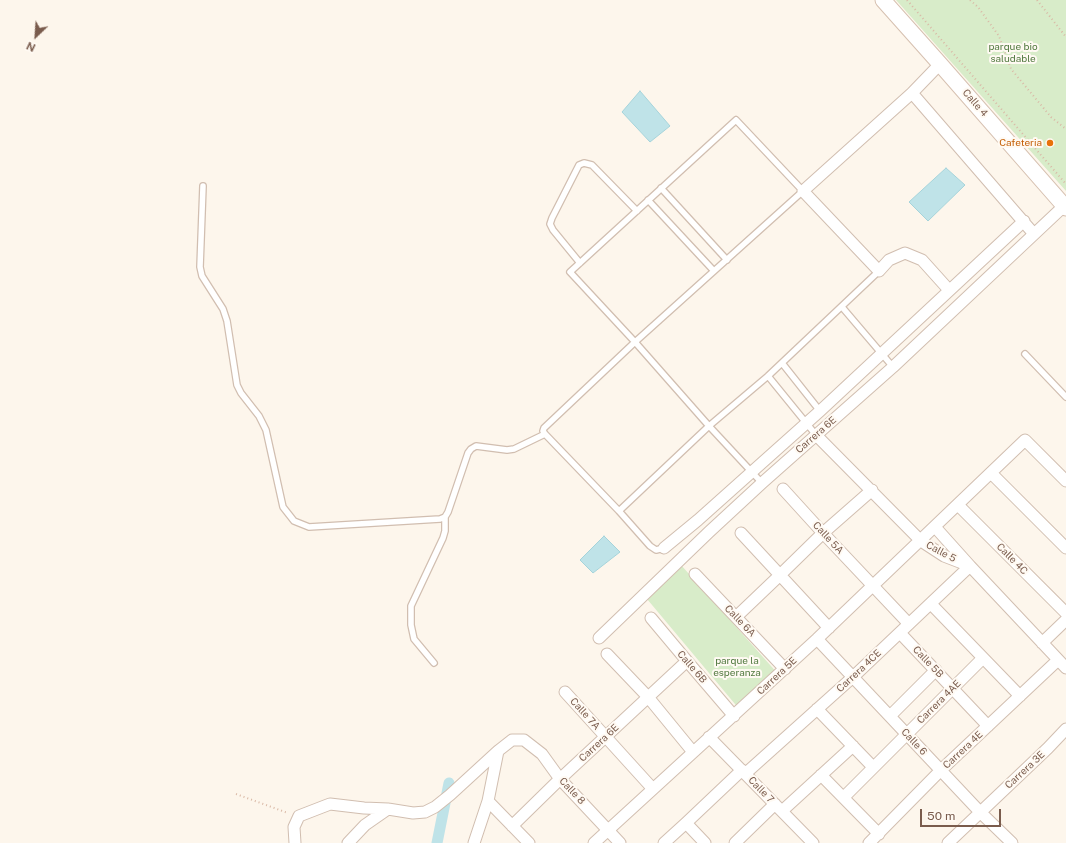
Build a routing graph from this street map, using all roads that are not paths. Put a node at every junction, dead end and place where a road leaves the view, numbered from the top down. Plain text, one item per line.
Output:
1 (883, 0) edge
2 (940, 64) junction
3 (912, 93) junction
4 (202, 186) dead end
5 (661, 188) junction
6 (803, 191) junction
7 (648, 200) junction
8 (1065, 207) edge
9 (637, 211) junction
10 (1024, 221) junction
11 (1034, 234) junction
12 (727, 260) junction
13 (982, 260) junction
14 (580, 263) junction
15 (714, 271) junction
16 (879, 271) junction
17 (992, 274) junction
18 (949, 290) junction
19 (939, 300) junction
20 (842, 307) junction
21 (950, 313) junction
22 (635, 342) junction
23 (881, 354) junction
24 (1025, 354) dead end
25 (782, 363) junction
26 (893, 367) junction
27 (768, 376) junction
28 (1066, 397) edge
29 (820, 411) junction
30 (831, 422) junction
31 (806, 424) junction
32 (709, 426) junction
33 (545, 434) junction
34 (816, 435) junction
35 (752, 472) junction
36 (991, 473) junction
37 (1066, 481) edge
38 (762, 483) junction
39 (784, 489) dead end
40 (872, 490) junction
41 (726, 496) junction
42 (958, 505) junction
43 (735, 507) junction
44 (619, 511) junction
45 (445, 517) junction
46 (698, 520) junction
47 (935, 527) junction
48 (709, 532) junction
49 (741, 533) dead end
50 (823, 533) junction
51 (921, 541) junction
52 (664, 548) joint
53 (1066, 548) edge
54 (970, 566) junction
55 (695, 574) dead end
56 (780, 576) junction
57 (873, 586) junction
58 (931, 604) junction
59 (1066, 613) edge
60 (736, 617) junction
61 (651, 618) dead end
62 (1066, 620) edge
63 (909, 624) junction
64 (829, 628) junction
65 (900, 633) junction
66 (599, 638) dead end
67 (817, 639) junction
68 (1042, 643) junction
69 (607, 654) dead end
70 (983, 658) junction
71 (687, 662) junction
72 (434, 664) dead end
73 (1062, 664) edge
74 (785, 669) junction
75 (936, 670) junction
76 (853, 677) junction
77 (953, 688) junction
78 (565, 692) dead end
79 (1020, 696) junction
80 (648, 697) junction
81 (817, 709) junction
82 (734, 716) junction
83 (890, 716) junction
84 (988, 726) junction
85 (1066, 729) edge
86 (907, 734) junction
87 (606, 737) junction
88 (709, 737) junction
89 (853, 746) junction
90 (498, 751) junction
91 (693, 752) junction
92 (873, 767) junction
93 (941, 770) junction
94 (744, 772) junction
95 (821, 775) junction
96 (560, 779) junction
97 (653, 789) junction
98 (844, 797) junction
99 (488, 801) junction
100 (779, 808) junction
101 (388, 809) junction
102 (980, 812) junction
103 (686, 823) junction
104 (512, 826) junction
105 (608, 829) junction
106 (879, 834) junction
107 (807, 841) edge
108 (295, 843) edge
109 (348, 843) edge
110 (474, 843) edge
111 (529, 843) edge
112 (594, 843) edge
113 (620, 843) edge
114 (664, 843) edge
115 (705, 843) edge
116 (735, 843) edge
117 (869, 843) edge
118 (948, 843) edge
119 (1012, 843) edge

1 - 2 street, Calle 4
2 - 3 street
2 - 8 street, Calle 4
3 - 6 street
3 - 10 street
4 - 45 lane
5 - 6 lane
5 - 7 lane
5 - 12 lane
6 - 12 lane
6 - 16 street
7 - 9 lane
7 - 15 lane
8 - 11 street, Carrera 6E
9 - 14 lane
9 - 14 lane
10 - 11 street
10 - 13 street, Carrera 6E
11 - 17 street, Carrera 6E
12 - 15 lane
13 - 17 street
13 - 18 street, Carrera 6E
14 - 22 lane
15 - 22 lane
16 - 18 street
16 - 20 lane
17 - 21 street, Carrera 6E
18 - 19 street, Carrera 6E
19 - 21 street
19 - 23 street, Carrera 6E
20 - 23 lane
20 - 25 lane
21 - 26 street, Carrera 6E
22 - 32 lane
22 - 33 lane
23 - 26 lane
23 - 29 street, Carrera 6E
24 - 28 lane
25 - 27 lane
25 - 29 lane
26 - 30 street, Carrera 6E
27 - 31 lane
27 - 32 lane
29 - 30 street
29 - 31 street, Carrera 6E
30 - 34 street, Carrera 6E
31 - 34 lane
31 - 35 street, Carrera 6E
32 - 35 lane
32 - 44 lane
33 - 44 lane
33 - 45 lane
34 - 38 street, Carrera 6E
34 - 40 street, Calle 5
35 - 38 lane
35 - 41 street, Carrera 6E
36 - 37 street, Carrera 5E
36 - 42 street, Carrera 5E
36 - 53 street
38 - 43 street, Carrera 6E
39 - 50 street, Calle 5A
40 - 50 street
40 - 51 street, Calle 5
41 - 43 street
41 - 46 street, Carrera 6E
42 - 47 street, Carrera 5E
42 - 59 street, Calle 4C
43 - 48 street, Carrera 6E
44 - 52 lane
45 - 72 lane
46 - 48 street
46 - 52 street, Carrera 6E
47 - 51 street, Carrera 5E
47 - 54 street
48 - 66 street, Carrera 6E
49 - 56 street
50 - 56 street
50 - 57 street, Calle 5A
51 - 54 street, Calle 5
51 - 57 street, Carrera 5E
54 - 58 street, Carrera 4CE
54 - 68 street, Calle 5
55 - 60 street, Calle 6A
56 - 60 street
56 - 64 street
57 - 63 street, Calle 5A
57 - 64 street, Carrera 5E
58 - 63 street, Carrera 4CE
58 - 70 street
60 - 74 street, Calle 6A
61 - 71 street, Calle 6B
62 - 68 street
63 - 65 street, Carrera 4CE
64 - 67 street, Carrera 5E
65 - 75 street, Calle 5B
65 - 76 street, Carrera 4CE
67 - 74 street, Carrera 5E
67 - 76 street, Calle 6
68 - 73 street, Calle 5
69 - 80 street
70 - 77 street, Carrera 4AE
70 - 79 street
71 - 80 street, Carrera 6E
71 - 82 street, Calle 6B
73 - 79 street, Carrera 4E
74 - 82 street, Carrera 5E
75 - 77 street, Calle 5B
75 - 83 street
76 - 81 street, Carrera 4CE
76 - 83 street, Calle 6
77 - 84 street, Calle 5B
77 - 86 street, Carrera 4AE
78 - 87 street, Calle 7A
79 - 84 street, Carrera 4E
80 - 87 street, Carrera 6E
80 - 91 street
81 - 89 street
81 - 94 street, Carrera 4CE
82 - 88 street, Carrera 5E
83 - 86 street, Calle 6
84 - 93 street, Carrera 4E
85 - 102 street, Carrera 3E
86 - 92 street, Carrera 4AE
86 - 93 street, Calle 6
87 - 96 street, Carrera 6E
87 - 97 street, Calle 7A
88 - 91 street, Carrera 5E
88 - 94 street, Calle 7
89 - 92 street
89 - 95 street
90 - 96 street, Calle 8
90 - 99 street
90 - 101 street
91 - 97 street, Carrera 5E
92 - 98 street, Carrera 4AE
93 - 102 street, Calle 6
93 - 106 street, Carrera 4E
94 - 100 street, Calle 7
94 - 103 street, Carrera 4CE
95 - 98 street
95 - 100 street
96 - 104 street, Carrera 6E
96 - 105 street, Calle 8
97 - 105 street, Carrera 5E
98 - 106 street
99 - 104 street
99 - 110 street
100 - 107 street, Calle 7
100 - 116 street
101 - 108 street
101 - 109 street
102 - 118 street, Carrera 3E
102 - 119 street, Calle 6
103 - 114 street, Carrera 4CE
103 - 115 street
104 - 111 street
105 - 112 street, Carrera 5E
105 - 113 street, Calle 8
106 - 117 street, Carrera 4E

